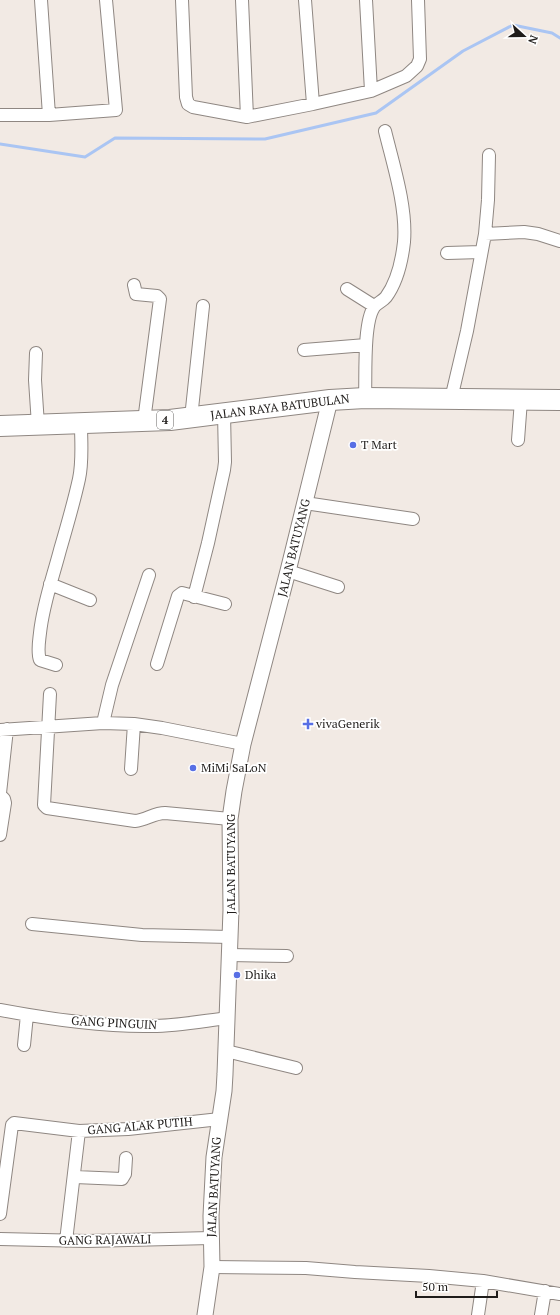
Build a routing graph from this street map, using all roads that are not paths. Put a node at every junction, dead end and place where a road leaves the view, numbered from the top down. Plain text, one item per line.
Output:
1 (41, 0) edge
2 (106, 0) edge
3 (182, 0) edge
4 (242, 0) edge
5 (305, 0) edge
6 (366, 0) edge
7 (418, 0) edge
8 (371, 91) junction
9 (312, 104) junction
10 (0, 115) edge
11 (49, 115) junction
12 (247, 117) junction
13 (385, 131) dead end
14 (489, 155) dead end
15 (485, 234) junction
16 (560, 241) edge
17 (482, 252) junction
18 (447, 253) dead end
19 (134, 285) dead end
20 (347, 289) dead end
21 (204, 306) dead end
22 (374, 306) junction
23 (366, 345) junction
24 (304, 350) dead end
25 (36, 353) dead end
26 (365, 398) junction
27 (451, 398) junction
28 (330, 400) junction
29 (521, 400) junction
30 (560, 400) edge
31 (224, 413) junction
32 (191, 418) junction
33 (144, 421) junction
34 (38, 424) junction
35 (81, 424) junction
36 (0, 426) edge
37 (518, 440) dead end
38 (305, 503) junction
39 (413, 519) dead end
40 (288, 571) junction
41 (149, 575) dead end
42 (50, 584) junction
43 (338, 587) dead end
44 (194, 597) junction
45 (90, 600) dead end
46 (225, 604) dead end
47 (157, 664) dead end
48 (56, 665) dead end
49 (50, 694) dead end
50 (103, 723) junction
51 (134, 724) junction
52 (49, 726) junction
53 (3, 729) edge
54 (243, 744) junction
55 (131, 769) dead end
56 (0, 794) edge
57 (230, 819) junction
58 (0, 832) edge
59 (32, 924) dead end
60 (230, 937) junction
61 (230, 955) junction
62 (287, 956) dead end
63 (0, 1010) edge
64 (27, 1015) junction
65 (228, 1018) junction
66 (24, 1045) dead end
67 (226, 1051) junction
68 (296, 1068) dead end
69 (220, 1119) junction
70 (79, 1132) junction
71 (126, 1158) dead end
72 (75, 1177) junction
73 (0, 1214) edge
74 (211, 1238) junction
75 (0, 1240) edge
76 (66, 1241) junction
77 (212, 1266) junction
78 (483, 1280) junction
79 (545, 1291) junction
80 (560, 1294) edge
81 (205, 1315) edge
82 (478, 1315) edge
83 (541, 1315) edge

1 - 11 street
2 - 11 street
3 - 12 street
4 - 12 street
5 - 9 street
6 - 8 street
7 - 8 street
8 - 9 street
9 - 12 street
10 - 11 street
13 - 22 street
14 - 15 street
15 - 16 street
15 - 17 street
17 - 18 street
17 - 27 street
19 - 33 street
20 - 22 street
21 - 32 street
22 - 23 street
23 - 24 street
23 - 26 street
25 - 34 street
26 - 27 highway, JALAN RAYA BATUBULAN / 4
26 - 28 highway, JALAN RAYA BATUBULAN / 4
27 - 29 highway, JALAN RAYA BATUBULAN / 4
28 - 31 highway, JALAN RAYA BATUBULAN / 4
28 - 38 street, JALAN BATUYANG
29 - 30 highway, JALAN RAYA BATUBULAN / 4
29 - 37 street
31 - 32 highway, JALAN RAYA BATUBULAN / 4
31 - 44 street
32 - 33 highway, JALAN RAYA BATUBULAN / 4
33 - 35 highway, JALAN RAYA BATUBULAN / 4
34 - 35 highway, JALAN RAYA BATUBULAN / 4
34 - 36 highway, JALAN RAYA BATUBULAN / 4
35 - 42 street
38 - 39 street
38 - 40 street, JALAN BATUYANG
40 - 43 street
40 - 54 street, JALAN BATUYANG
41 - 50 street
42 - 45 street
42 - 48 street
44 - 46 street
44 - 47 street
49 - 52 street
50 - 51 street
50 - 52 street
51 - 54 street
51 - 55 street
52 - 53 street
52 - 57 street
53 - 56 street
54 - 57 street, JALAN BATUYANG
56 - 58 street
57 - 60 street, JALAN BATUYANG
59 - 60 street
60 - 61 street, JALAN BATUYANG
61 - 62 street
61 - 65 street, JALAN BATUYANG
63 - 64 street, GANG PINGUIN
64 - 65 street, GANG PINGUIN
64 - 66 street
65 - 67 street, JALAN BATUYANG
67 - 68 street
67 - 69 street, JALAN BATUYANG
69 - 70 street, GANG ALAK PUTIH
69 - 74 street, JALAN BATUYANG
70 - 72 street
70 - 73 street, GANG ALAK PUTIH
71 - 72 street
72 - 76 street
74 - 76 street, GANG RAJAWALI
74 - 77 street, JALAN BATUYANG
75 - 76 street, GANG RAJAWALI
77 - 78 street
77 - 81 street, JALAN BATUYANG
78 - 79 street
78 - 82 street
79 - 80 street
79 - 83 street

